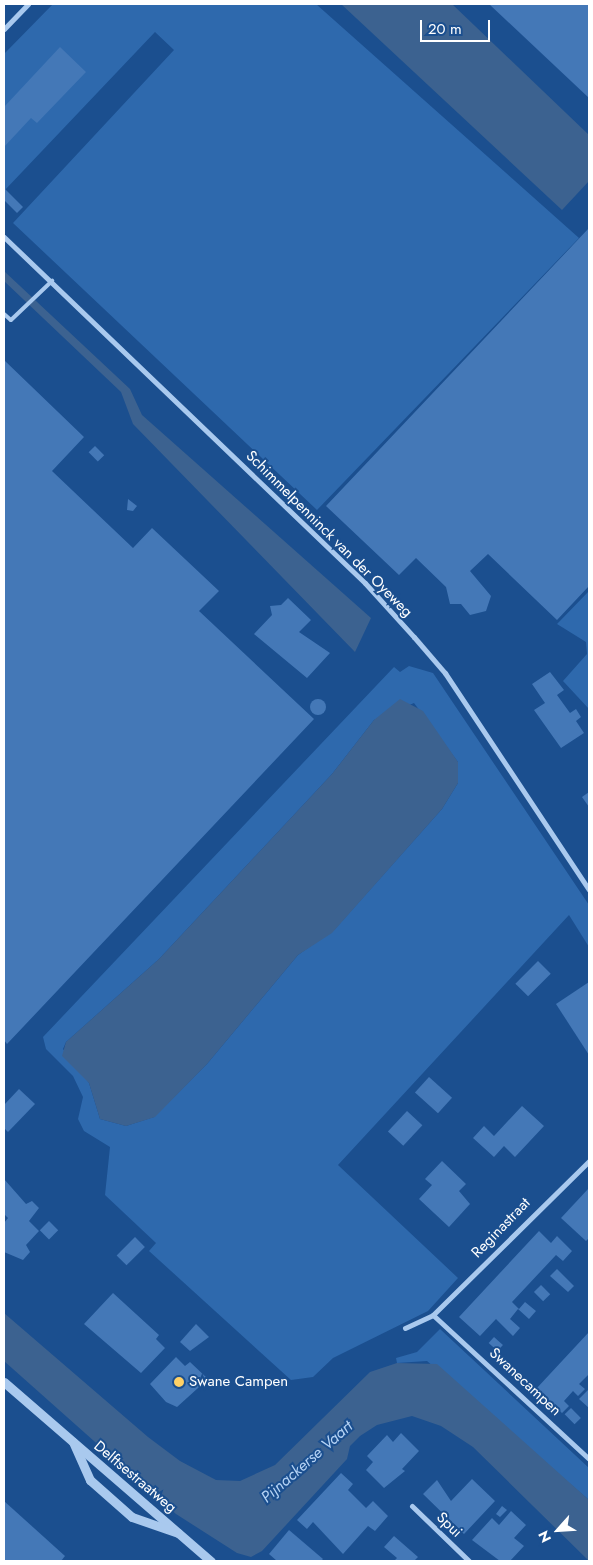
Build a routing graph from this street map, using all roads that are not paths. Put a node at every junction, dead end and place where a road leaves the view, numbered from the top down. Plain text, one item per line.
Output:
1 (28, 4) edge
2 (4, 29) edge
3 (4, 237) edge
4 (52, 281) junction
5 (4, 314) edge
6 (589, 890) edge
7 (589, 1162) edge
8 (433, 1315) junction
9 (405, 1328) dead end
10 (4, 1382) edge
11 (73, 1442) junction
12 (589, 1459) edge
13 (412, 1506) dead end
14 (178, 1533) junction
15 (211, 1561) edge
16 (469, 1561) edge

1 - 2 street
3 - 4 street, Schimmelpenninck van der Oyeweg
4 - 5 lane
4 - 6 street, Schimmelpenninck van der Oyeweg
7 - 8 street, Reginastraat
8 - 9 street, Reginastraat
8 - 12 street, Swanecampen
10 - 11 street, Delftsestraatweg
11 - 14 street, Delftsestraatweg
11 - 14 street, Delftsestraatweg
13 - 16 street, Spui
14 - 15 street, Delftsestraatweg

